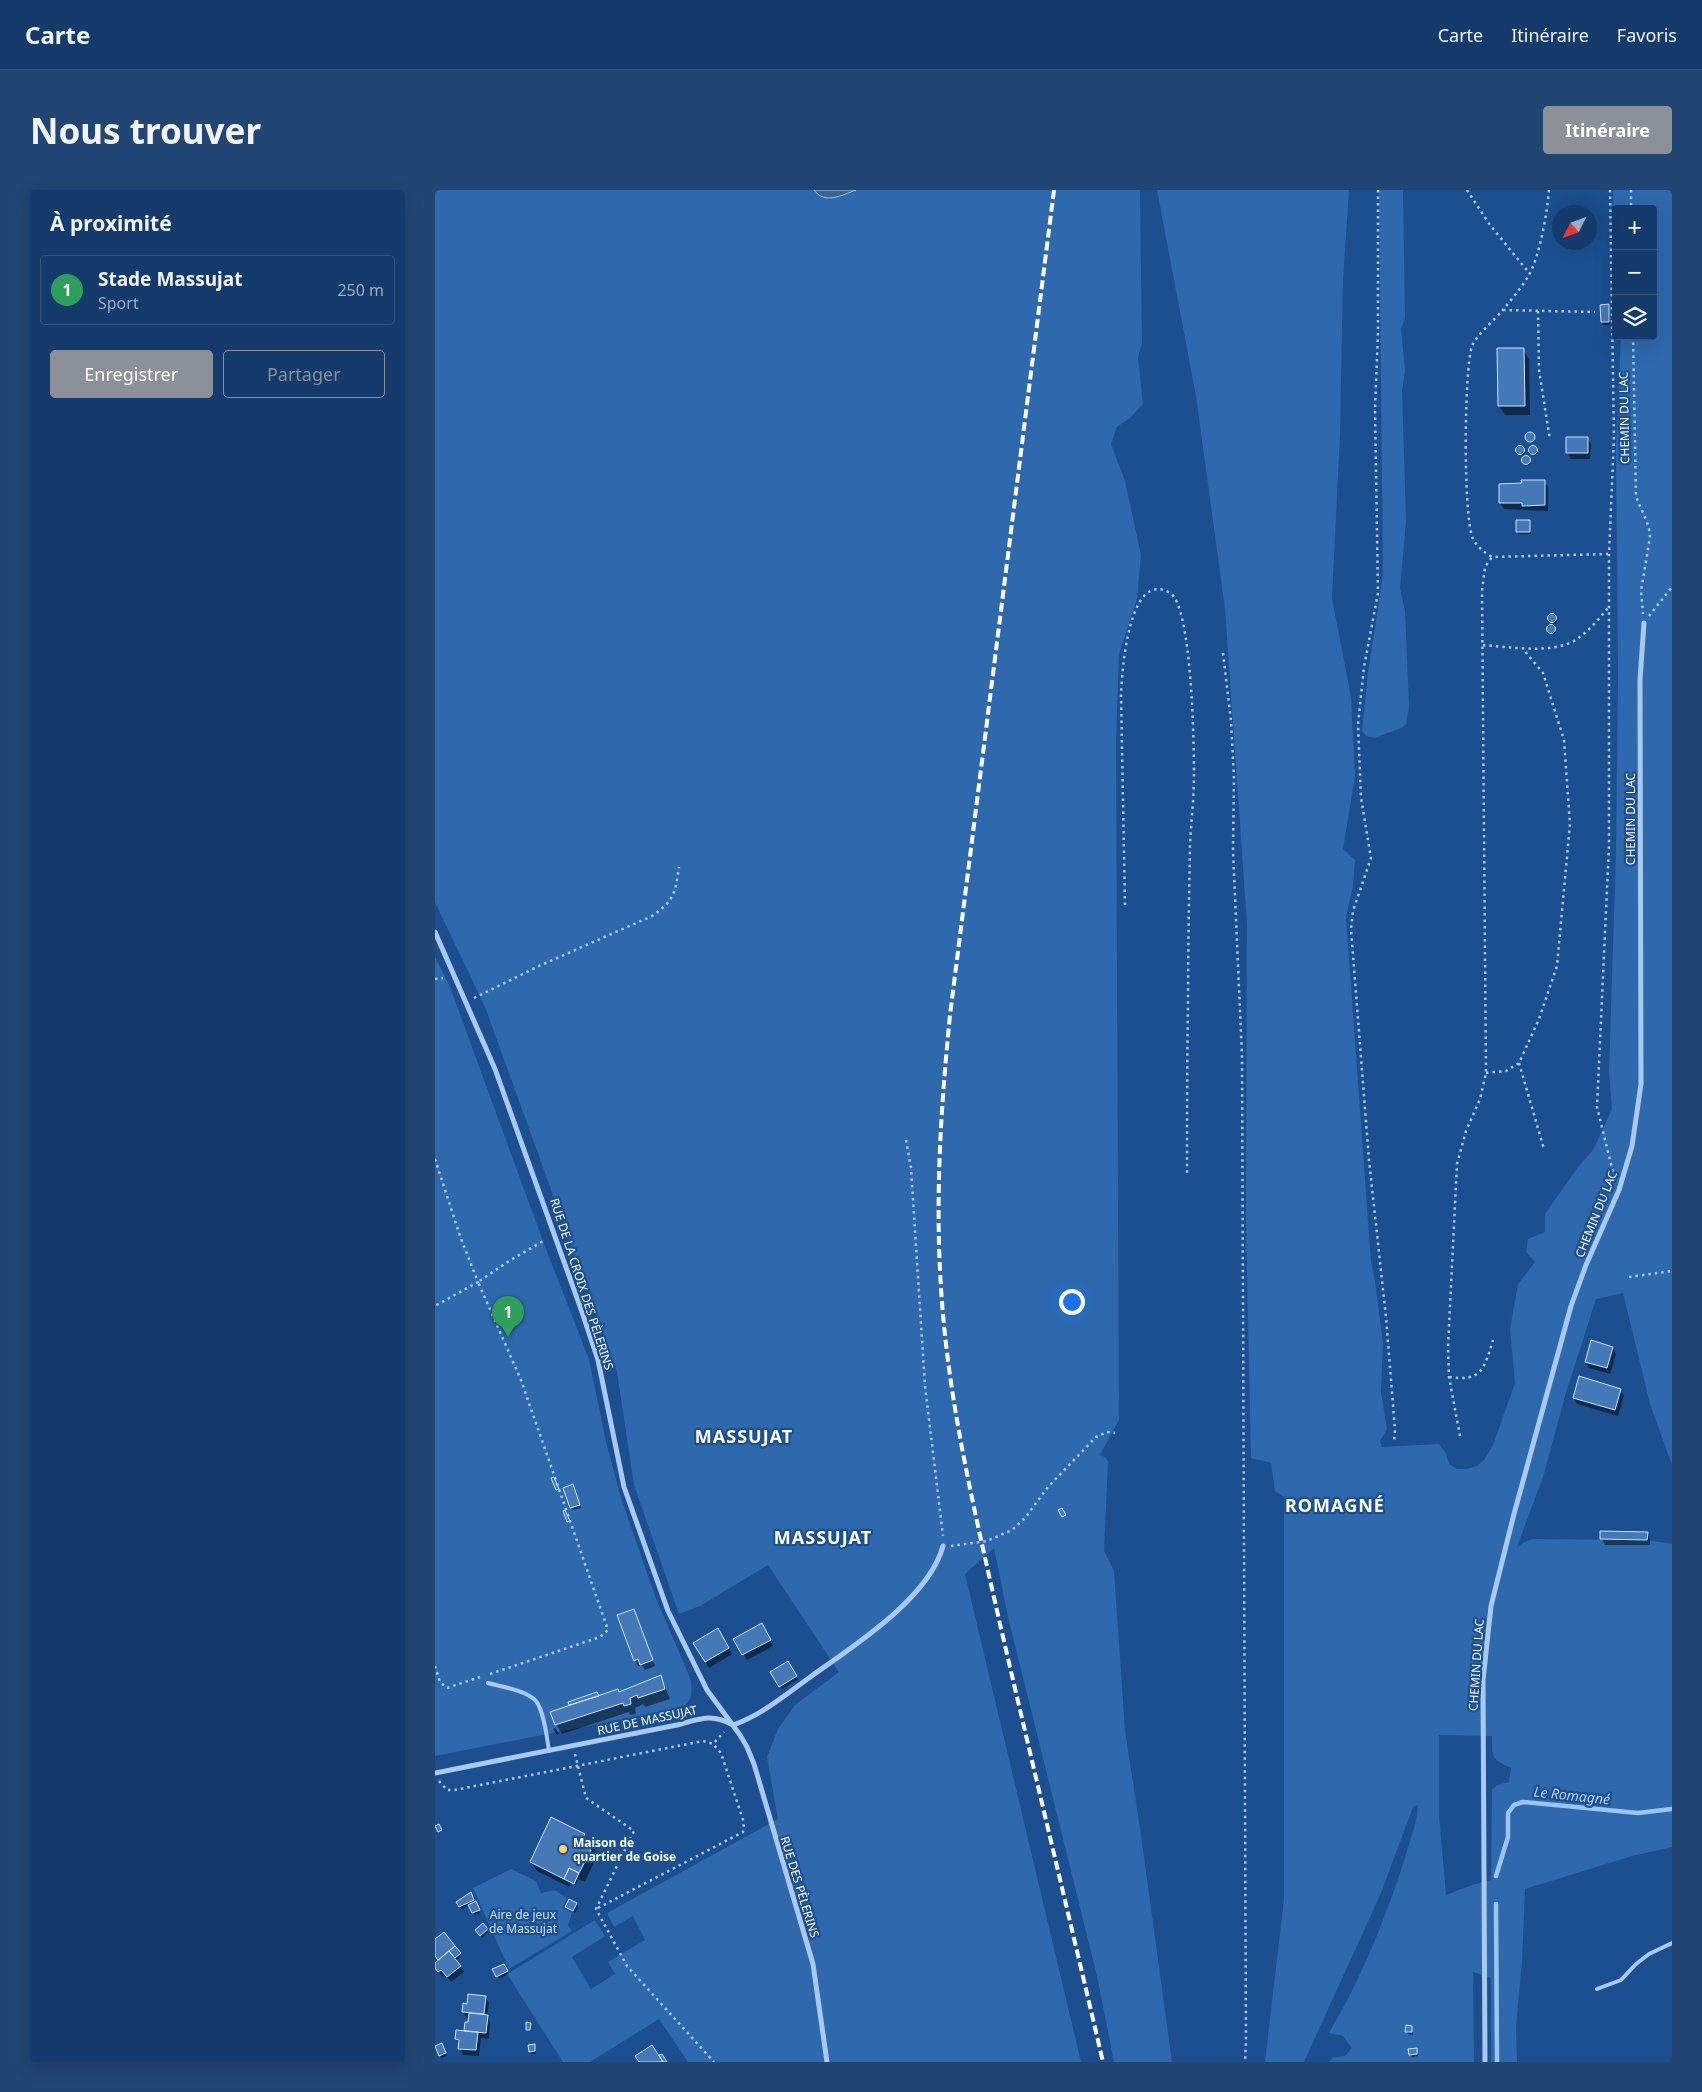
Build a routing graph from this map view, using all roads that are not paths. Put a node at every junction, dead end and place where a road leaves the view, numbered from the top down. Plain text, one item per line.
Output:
1 (1644, 623) road end
2 (435, 932) edge
3 (943, 1546) road end
4 (488, 1683) dead end
5 (733, 1725) junction
6 (549, 1751) junction
7 (435, 1773) edge
8 (1672, 1943) edge
9 (1597, 1989) dead end
10 (827, 2062) edge
11 (1485, 2062) edge

1 - 11 street, CHEMIN DU LAC
2 - 5 street, RUE DE LA CROIX DES PÈLERINS
3 - 5 street
4 - 6 lane
5 - 6 street, RUE DE MASSUJAT
5 - 10 street, RUE DES PÈLERINS
6 - 7 street, RUE DE MASSUJAT
8 - 9 lane

